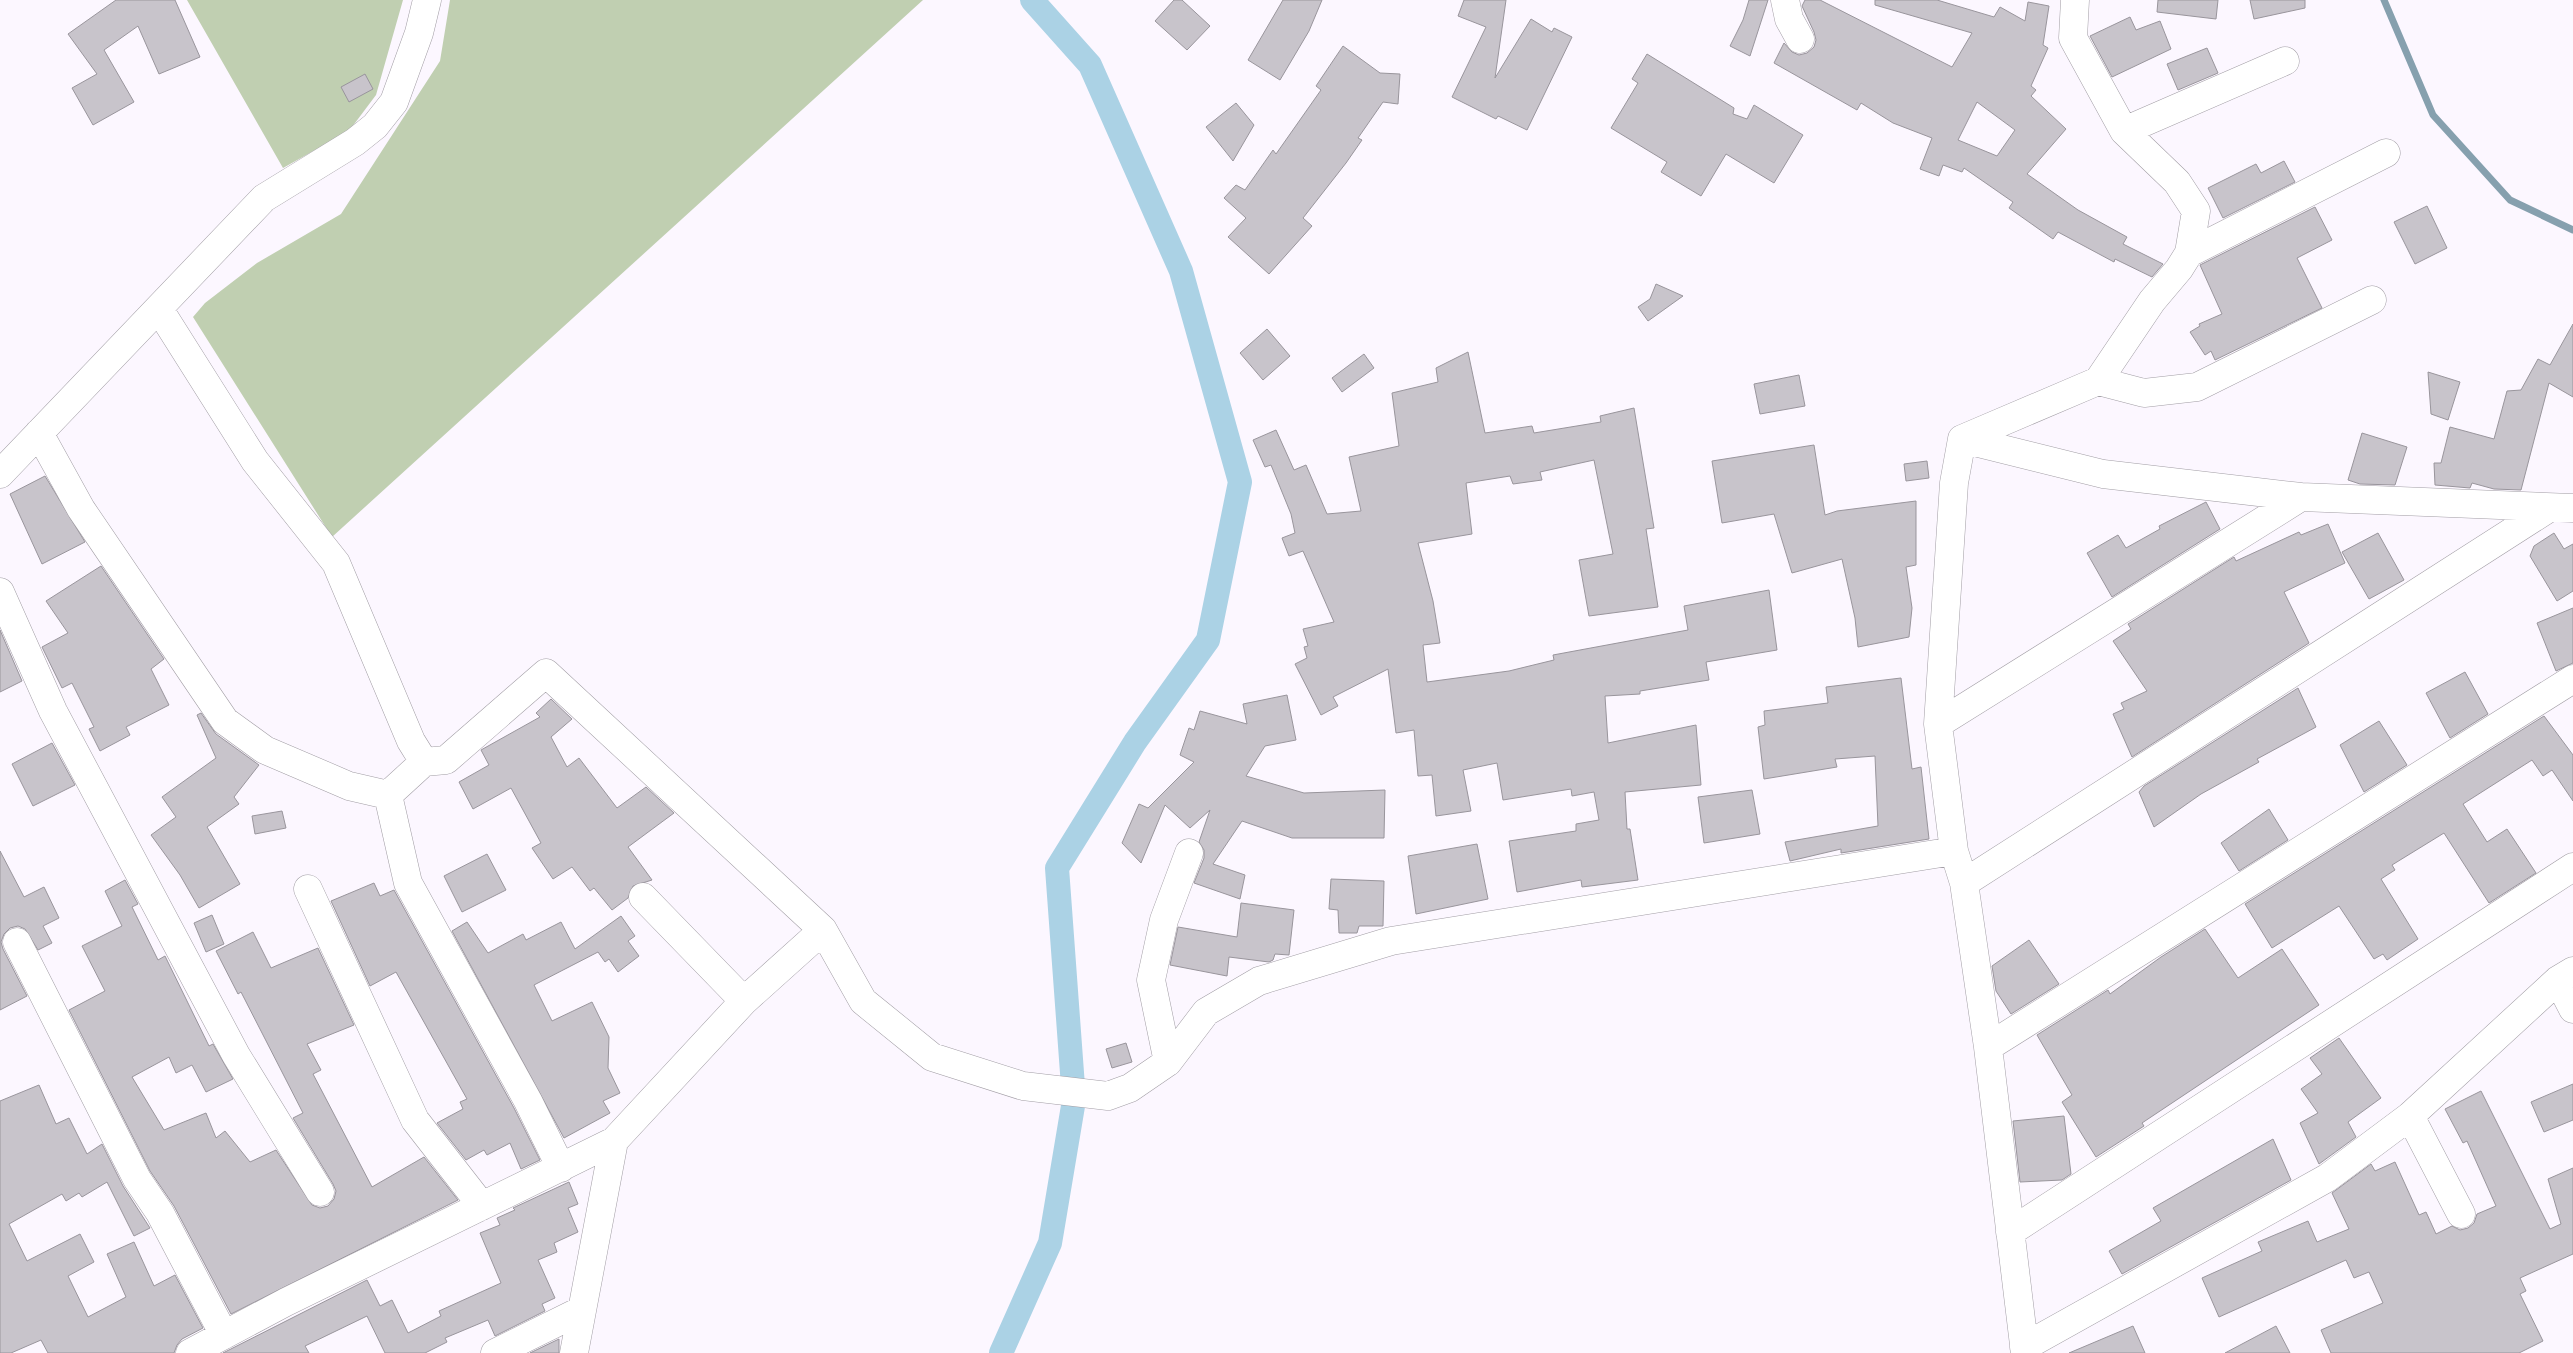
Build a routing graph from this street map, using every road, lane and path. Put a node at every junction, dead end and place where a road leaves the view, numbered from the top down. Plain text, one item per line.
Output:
1 (427, 0) edge
2 (1785, 0) edge
3 (2075, 0) edge
4 (1800, 39) dead end
5 (2285, 61) dead end
6 (2124, 131) junction
7 (2386, 153) dead end
8 (2189, 253) junction
9 (2372, 300) dead end
10 (159, 309) junction
11 (2098, 381) junction
12 (38, 433) junction
13 (1962, 439) junction
14 (0, 474) edge
15 (2301, 497) junction
16 (2561, 508) edge
17 (0, 592) edge
18 (2573, 679) edge
19 (1938, 724) junction
20 (424, 762) junction
21 (388, 795) junction
22 (1954, 851) junction
23 (1189, 853) dead end
24 (2573, 868) edge
25 (1964, 883) junction
26 (308, 888) dead end
27 (643, 897) dead end
28 (823, 930) junction
29 (17, 942) dead end
30 (2566, 976) edge
31 (744, 1001) junction
32 (2573, 1010) edge
33 (1988, 1047) junction
34 (1168, 1062) junction
35 (2410, 1116) junction
36 (614, 1141) junction
37 (561, 1168) junction
38 (320, 1192) dead end
39 (482, 1206) junction
40 (2461, 1214) dead end
41 (2010, 1232) junction
42 (582, 1310) junction
43 (224, 1335) junction
44 (2024, 1350) edge
45 (190, 1353) edge
46 (496, 1353) edge
47 (574, 1353) edge

1 - 10 street
2 - 4 street
3 - 6 street
5 - 6 street
6 - 8 street
7 - 8 street
8 - 11 street
9 - 11 street
10 - 12 street
10 - 20 street
11 - 13 street
12 - 14 street
12 - 21 street
13 - 15 street
13 - 19 street
15 - 16 street
15 - 19 street
16 - 25 street
17 - 38 street
18 - 33 street
19 - 22 street
20 - 21 street
20 - 28 street
21 - 37 street
22 - 25 street
22 - 34 street
23 - 34 street
24 - 41 street
25 - 33 street
26 - 39 street
27 - 31 street
28 - 31 street
28 - 34 street
29 - 43 street
30 - 32 street
30 - 35 street
31 - 36 street
33 - 41 street
35 - 40 street
35 - 44 street
36 - 37 street
36 - 42 street
37 - 39 street
39 - 43 street
41 - 44 street
42 - 46 street
42 - 47 street
43 - 45 street

